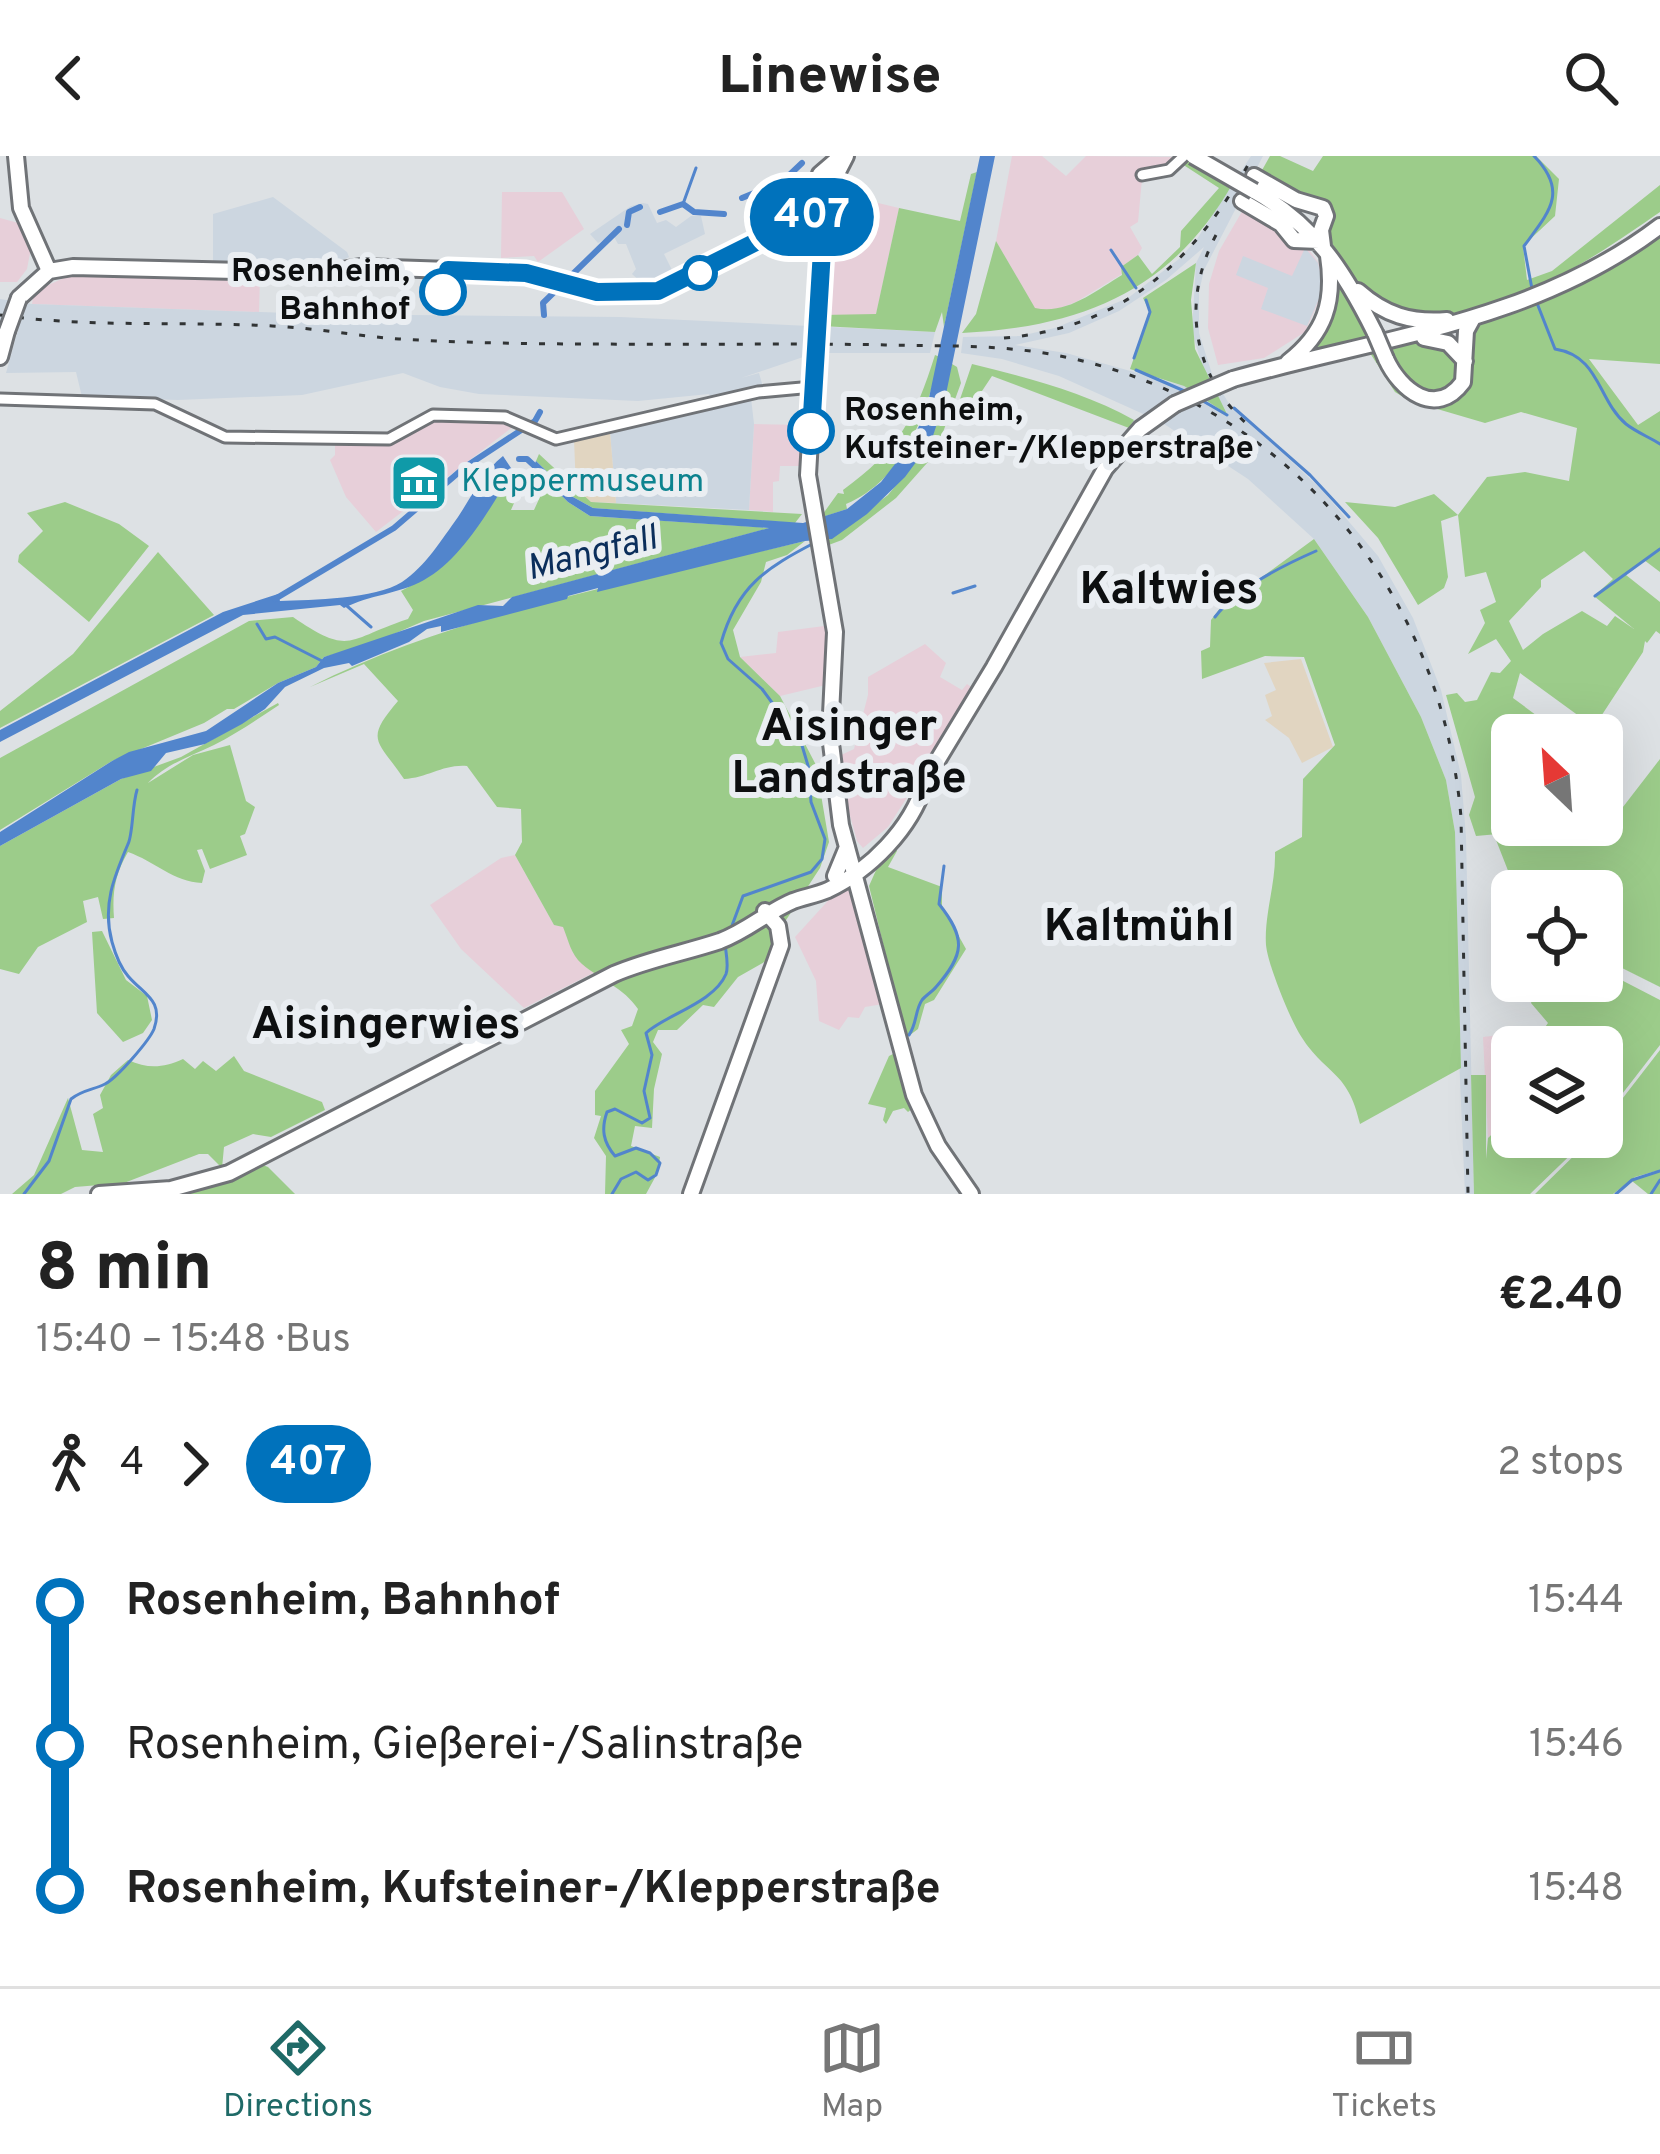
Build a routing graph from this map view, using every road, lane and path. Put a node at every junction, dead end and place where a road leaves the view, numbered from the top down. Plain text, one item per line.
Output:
1 (16, 156) edge
2 (1188, 156) edge
3 (842, 160) edge
4 (1142, 175) dead end
5 (1250, 189) junction
6 (820, 213) junction
7 (1660, 226) edge
8 (1317, 239) junction
9 (49, 271) junction
10 (1346, 281) junction
11 (1477, 318) junction
12 (818, 328) dead end
13 (1407, 337) junction
14 (815, 352) dead end
15 (0, 358) edge
16 (1465, 362) junction
17 (1284, 365) junction
18 (809, 391) junction
19 (0, 399) edge
20 (859, 865) junction
21 (838, 879) junction
22 (763, 924) junction
23 (99, 1194) edge
24 (691, 1194) edge
25 (974, 1194) edge

1 - 9 main road
2 - 4 street
2 - 5 main road, bridge
3 - 6 main road
3 - 6 main road
5 - 8 main road
5 - 8 main road
6 - 9 main road
6 - 12 main road
7 - 11 main road
8 - 10 main road
8 - 17 main road
9 - 15 main road, bridge
10 - 11 main road
10 - 16 main road, bridge
11 - 13 main road
11 - 16 main road
13 - 16 main road
13 - 17 main road
14 - 18 main road
17 - 20 main road, bridge
18 - 19 street
18 - 20 main road
20 - 21 main road
20 - 21 main road
20 - 25 main road
21 - 22 main road
21 - 22 main road
22 - 23 main road
22 - 24 main road

